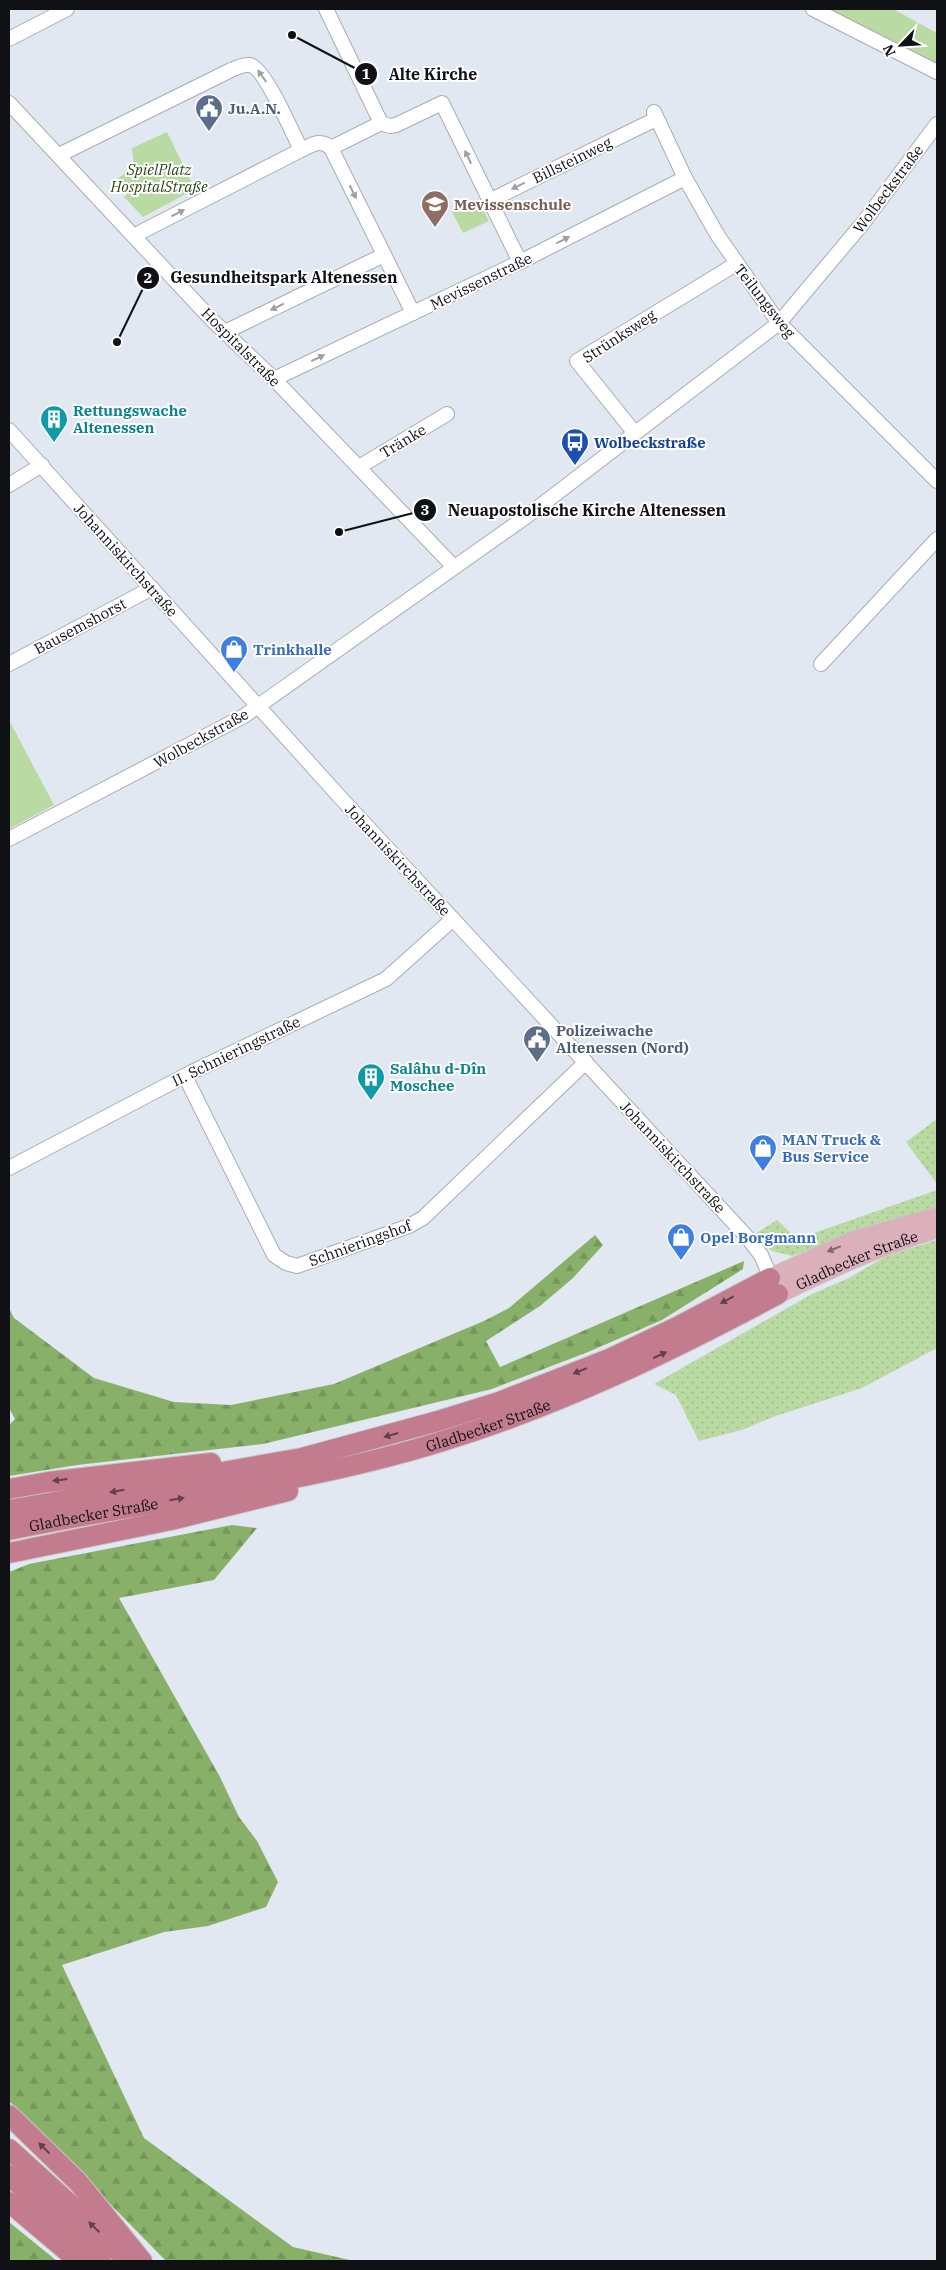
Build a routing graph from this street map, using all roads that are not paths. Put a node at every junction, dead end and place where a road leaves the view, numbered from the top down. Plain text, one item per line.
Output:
1 (67, 9) edge
2 (326, 9) edge
3 (814, 9) edge
4 (9, 39) edge
5 (937, 72) edge
6 (9, 103) edge
7 (655, 116) joint
8 (381, 123) junction
9 (937, 124) edge
10 (331, 148) junction
11 (301, 150) junction
12 (59, 155) junction
13 (685, 178) junction
14 (488, 201) junction
15 (135, 237) junction
16 (384, 255) junction
17 (520, 262) junction
18 (736, 264) junction
19 (413, 313) junction
20 (779, 323) junction
21 (225, 332) junction
22 (274, 379) junction
23 (447, 414) dead end
24 (9, 430) edge
25 (634, 432) junction
26 (42, 465) junction
27 (359, 467) junction
28 (937, 481) edge
29 (9, 485) edge
30 (937, 539) edge
31 (454, 567) junction
32 (152, 588) junction
33 (9, 664) edge
34 (821, 664) dead end
35 (257, 706) junction
36 (9, 839) edge
37 (453, 919) junction
38 (586, 1062) junction
39 (185, 1076) junction
40 (9, 1168) edge
41 (937, 1217) edge
42 (937, 1229) edge
43 (774, 1286) junction
44 (302, 1458) junction
45 (383, 1458) junction
46 (9, 1489) edge
47 (9, 1510) edge
48 (9, 1530) edge
49 (66, 1540) junction
50 (9, 1552) edge
51 (9, 1558) edge
52 (9, 2115) edge
53 (9, 2149) edge
54 (9, 2175) edge
55 (9, 2202) edge
56 (79, 2261) edge
57 (101, 2261) edge
58 (129, 2261) edge
59 (142, 2261) edge

1 - 4 street
2 - 8 street
3 - 5 street
6 - 12 street, Hospitalstraße
7 - 13 street, Teilungsweg
7 -> 14 street, Billsteinweg
8 - 10 street
14 -> 8 street
9 - 20 street, Wolbeckstraße
10 - 11 street
10 -> 16 street
11 -> 12 street
15 -> 11 street
12 - 15 street, Hospitalstraße
17 -> 13 street, Mevissenstraße
13 - 18 street, Teilungsweg
14 - 17 street
15 - 21 street, Hospitalstraße
16 - 19 street
16 -> 21 street
17 - 19 street, Mevissenstraße
18 - 20 street, Teilungsweg
18 - 25 street, Strünksweg
22 -> 19 street, Mevissenstraße
20 - 25 street, Wolbeckstraße
20 - 28 street, Teilungsweg
21 - 22 street, Hospitalstraße
22 - 27 street, Hospitalstraße
23 - 27 street, Tränke
24 - 26 street, Johanniskirchstraße
25 - 31 street, Wolbeckstraße
26 - 29 street
26 - 32 street, Johanniskirchstraße
27 - 31 street, Hospitalstraße
30 - 34 street
31 - 35 street, Wolbeckstraße
32 - 33 street, Bausemshorst
32 - 35 street, Johanniskirchstraße
35 - 36 street, Wolbeckstraße
35 - 37 street, Johanniskirchstraße
37 - 38 street, Johanniskirchstraße
37 - 39 street, II. Schnieringstraße
38 - 39 street, Schnieringshof
38 - 43 street, Johanniskirchstraße
39 - 40 street, II. Schnieringstraße
41 -> 43 main road, Gladbecker Straße
42 - 43 main road, Gladbecker Straße
43 -> 44 highway, Gladbecker Straße
45 -> 43 highway, Gladbecker Straße
44 -> 46 highway
44 -> 47 highway, Gladbecker Straße
48 -> 45 highway, Gladbecker Straße
45 - 49 highway
49 - 50 highway
49 - 51 highway
59 -> 52 highway
58 -> 53 highway
54 - 57 highway
55 - 56 highway

